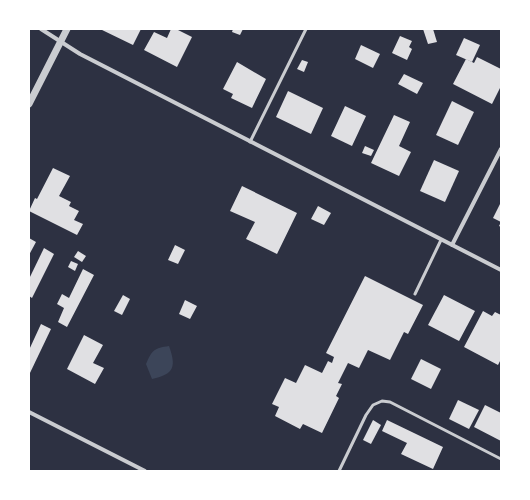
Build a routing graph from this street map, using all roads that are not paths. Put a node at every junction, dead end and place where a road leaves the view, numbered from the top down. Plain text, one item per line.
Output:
1 (41, 29) edge
2 (67, 29) edge
3 (306, 29) edge
4 (60, 42) junction
5 (29, 104) edge
6 (250, 142) junction
7 (501, 149) edge
8 (441, 240) junction
9 (452, 245) junction
10 (501, 270) edge
11 (415, 294) dead end
12 (29, 412) edge
13 (501, 459) edge
14 (145, 471) edge
15 (339, 471) edge

1 - 4 street
2 - 4 street
3 - 6 lane
4 - 5 street
4 - 6 street
6 - 8 street
7 - 9 street
8 - 9 street
8 - 11 lane
9 - 10 street
12 - 14 street
13 - 15 lane

